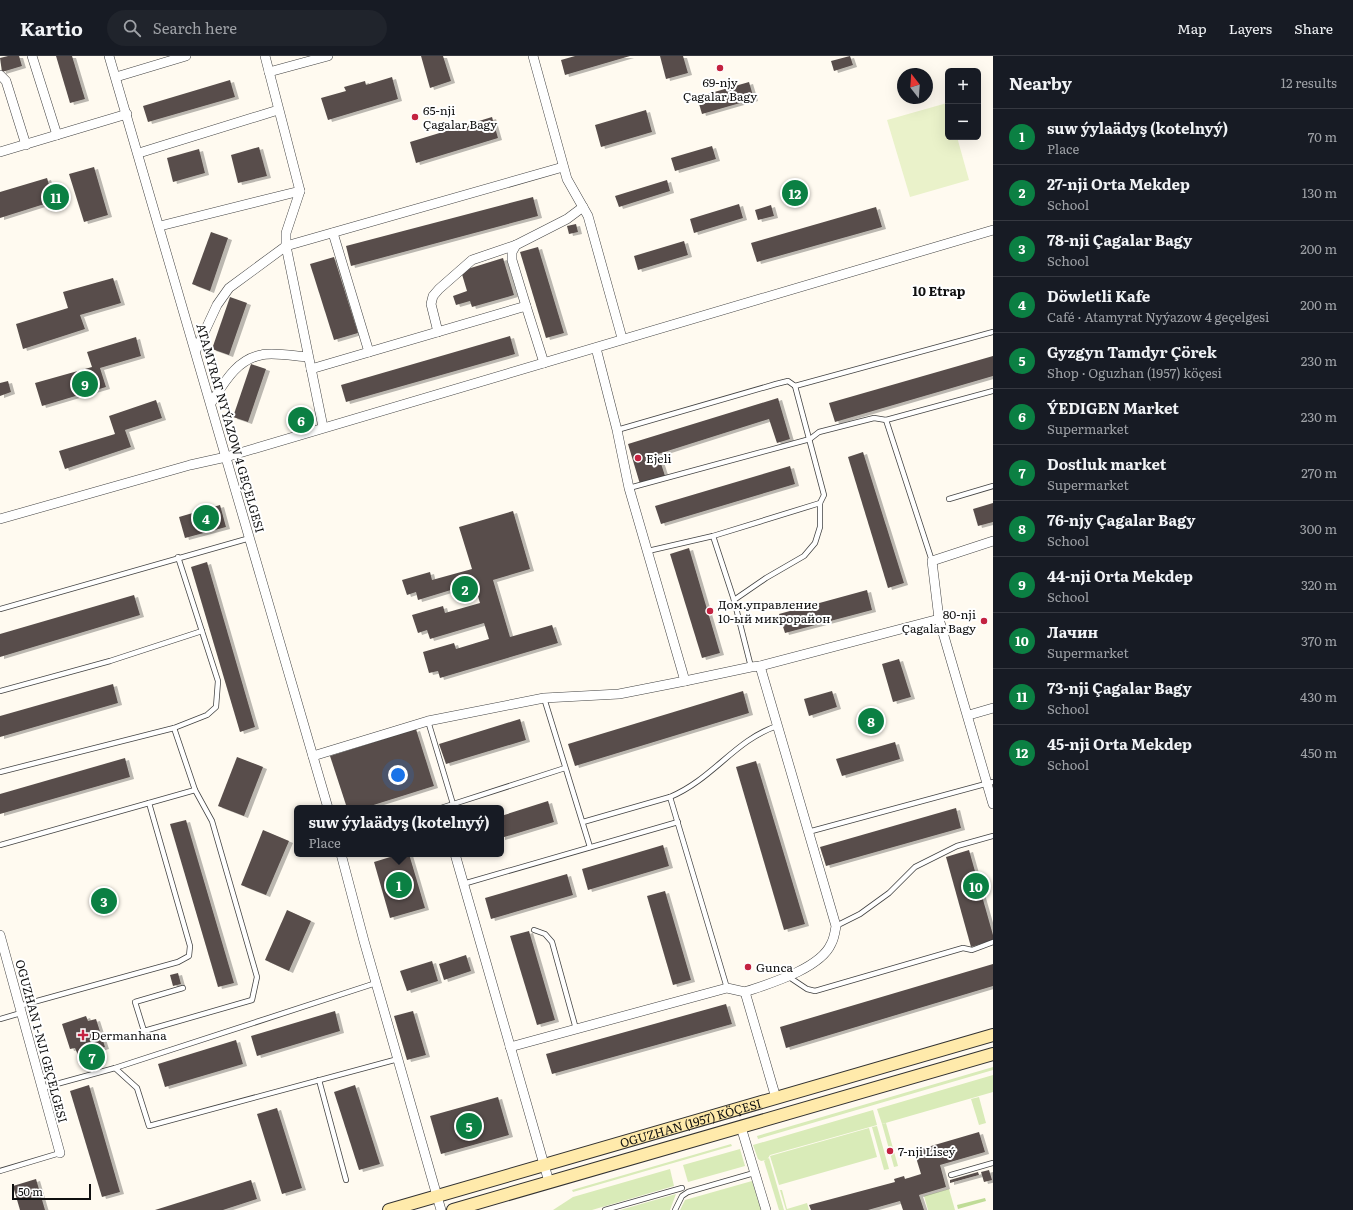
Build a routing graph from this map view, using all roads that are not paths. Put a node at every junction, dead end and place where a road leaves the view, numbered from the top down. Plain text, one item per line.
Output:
1 (32, 56) edge
2 (109, 56) edge
3 (186, 56) edge
4 (265, 56) edge
5 (328, 56) edge
6 (533, 56) edge
7 (270, 72) junction
8 (0, 75) edge
9 (116, 77) junction
10 (278, 110) junction
11 (127, 114) junction
12 (57, 135) junction
13 (26, 145) junction
14 (0, 152) edge
15 (138, 153) junction
16 (563, 167) junction
17 (300, 190) junction
18 (583, 207) junction
19 (160, 226) junction
20 (993, 230) edge
21 (333, 233) junction
22 (516, 245) junction
23 (286, 246) junction
24 (526, 306) junction
25 (438, 332) junction
26 (993, 332) edge
27 (622, 338) junction
28 (596, 348) junction
29 (196, 350) junction
30 (369, 352) junction
31 (307, 357) junction
32 (544, 363) junction
33 (311, 369) junction
34 (795, 386) junction
35 (993, 391) edge
36 (211, 403) junction
37 (886, 420) junction
38 (323, 427) junction
39 (617, 430) junction
40 (810, 439) junction
41 (226, 457) junction
42 (993, 486) edge
43 (629, 488) junction
44 (949, 499) dead end
45 (820, 503) junction
46 (0, 519) edge
47 (713, 536) junction
48 (250, 538) junction
49 (993, 541) edge
50 (648, 551) junction
51 (178, 557) junction
52 (932, 561) junction
53 (734, 600) junction
54 (0, 609) edge
55 (940, 618) junction
56 (202, 631) junction
57 (756, 666) junction
58 (685, 681) junction
59 (0, 692) edge
60 (544, 698) junction
61 (993, 708) edge
62 (969, 715) junction
63 (428, 721) junction
64 (777, 726) junction
65 (174, 728) junction
66 (313, 756) junction
67 (566, 768) junction
68 (0, 772) edge
69 (990, 783) edge
70 (195, 790) junction
71 (670, 797) junction
72 (149, 803) junction
73 (453, 804) junction
74 (993, 804) edge
75 (327, 805) edge
76 (450, 805) edge
77 (582, 822) junction
78 (678, 822) junction
79 (808, 832) junction
80 (993, 836) edge
81 (0, 845) edge
82 (590, 847) junction
83 (342, 857) edge
84 (456, 857) edge
85 (463, 884) junction
86 (836, 926) junction
87 (534, 930) dead end
88 (0, 935) edge
89 (993, 942) edge
90 (789, 977) junction
91 (376, 983) junction
92 (183, 988) dead end
93 (727, 988) junction
94 (745, 992) junction
95 (20, 1009) junction
96 (0, 1019) edge
97 (576, 1029) junction
98 (993, 1035) edge
99 (510, 1047) junction
100 (993, 1054) edge
101 (398, 1059) junction
102 (114, 1068) junction
103 (319, 1080) junction
104 (42, 1088) junction
105 (776, 1098) junction
106 (741, 1127) junction
107 (60, 1153) joint
108 (993, 1163) edge
109 (544, 1165) junction
110 (0, 1171) edge
111 (754, 1173) junction
112 (951, 1175) dead end
113 (346, 1180) dead end
114 (549, 1182) junction
115 (682, 1188) dead end
116 (437, 1196) junction
117 (389, 1210) edge
118 (441, 1210) edge
119 (453, 1210) edge
120 (605, 1210) edge
121 (675, 1210) edge
122 (766, 1210) edge

1 - 12 street
2 - 9 street, ATAMYRAT NYÝAZOW 4 GEÇELGESI
3 - 9 street
4 - 7 street
5 - 7 street
6 - 16 street
7 - 10 street
8 - 13 street
9 - 11 street, ATAMYRAT NYÝAZOW 4 GEÇELGESI
10 - 15 street
10 - 17 street
11 - 12 street
11 - 15 street, ATAMYRAT NYÝAZOW 4 GEÇELGESI
12 - 13 street
13 - 14 street
15 - 19 street, ATAMYRAT NYÝAZOW 4 GEÇELGESI
16 - 18 street
16 - 21 street
17 - 19 street
17 - 23 street
18 - 22 street
18 - 27 street
19 - 29 street, ATAMYRAT NYÝAZOW 4 GEÇELGESI
20 - 27 street
21 - 23 street
21 - 30 street
22 - 24 street
22 - 25 street
23 - 29 street
23 - 31 street
24 - 25 street
24 - 32 street
25 - 30 street
26 - 34 lane
27 - 28 street
28 - 32 street
28 - 39 street
29 - 36 street, ATAMYRAT NYÝAZOW 4 GEÇELGESI
30 - 33 street
31 - 33 street
31 - 36 street
32 - 38 street
33 - 38 street
34 - 39 lane
34 - 40 lane
35 - 37 lane
36 - 41 street, ATAMYRAT NYÝAZOW 4 GEÇELGESI
37 - 40 lane
37 - 52 lane
38 - 41 street
39 - 43 street
40 - 43 lane
40 - 45 lane
41 - 46 street
41 - 48 street, ATAMYRAT NYÝAZOW 4 GEÇELGESI
42 - 44 lane
43 - 50 street
45 - 47 lane
45 - 53 lane
47 - 50 lane
47 - 53 lane
48 - 51 lane
48 - 66 street, ATAMYRAT NYÝAZOW 4 GEÇELGESI
49 - 52 street
50 - 58 street
51 - 54 lane
51 - 56 lane
52 - 55 street
53 - 57 lane
55 - 57 street
55 - 62 street
56 - 59 lane
56 - 65 lane
57 - 58 street
57 - 64 street
58 - 60 street
60 - 63 street
60 - 67 lane
61 - 62 street
62 - 69 street
63 - 66 street
63 - 73 lane
64 - 71 lane
64 - 79 street
65 - 68 lane
65 - 70 lane
66 - 75 street, ATAMYRAT NYÝAZOW 4 GEÇELGESI
67 - 73 lane
67 - 77 lane
69 - 74 street
69 - 79 lane
70 - 72 lane
70 - 92 lane
71 - 77 lane
71 - 78 lane
72 - 81 lane
72 - 95 lane
73 - 76 lane
77 - 82 lane
78 - 82 lane
78 - 93 lane
79 - 86 street
80 - 86 lane
82 - 85 lane
83 - 91 street
84 - 85 street
85 - 99 street
86 - 90 street
87 - 97 lane
88 - 95 street, OGUZHAN 1-NJI GEÇELGESI
89 - 90 lane
90 - 94 street
91 - 101 street
91 - 102 lane
93 - 94 street
93 - 97 street
94 - 105 street
95 - 96 lane
95 - 104 street, OGUZHAN 1-NJI GEÇELGESI
97 - 99 street
98 - 105 main road, OGUZHAN (1957) KÖÇESI
99 - 109 street
100 - 106 main road, OGUZHAN (1957) KÖÇESI
101 - 103 lane
101 - 116 street
102 - 103 lane
102 - 104 lane
103 - 113 lane
104 - 107 street, OGUZHAN 1-NJI GEÇELGESI
105 - 109 main road, OGUZHAN (1957) KÖÇESI
106 - 111 street
106 - 114 main road, OGUZHAN (1957) KÖÇESI
107 - 110 lane
108 - 112 lane
109 - 114 street
109 - 116 main road, OGUZHAN (1957) KÖÇESI
111 - 121 lane
111 - 122 street
114 - 119 main road, OGUZHAN (1957) KÖÇESI
115 - 120 lane
116 - 117 main road, OGUZHAN (1957) KÖÇESI
116 - 118 street

